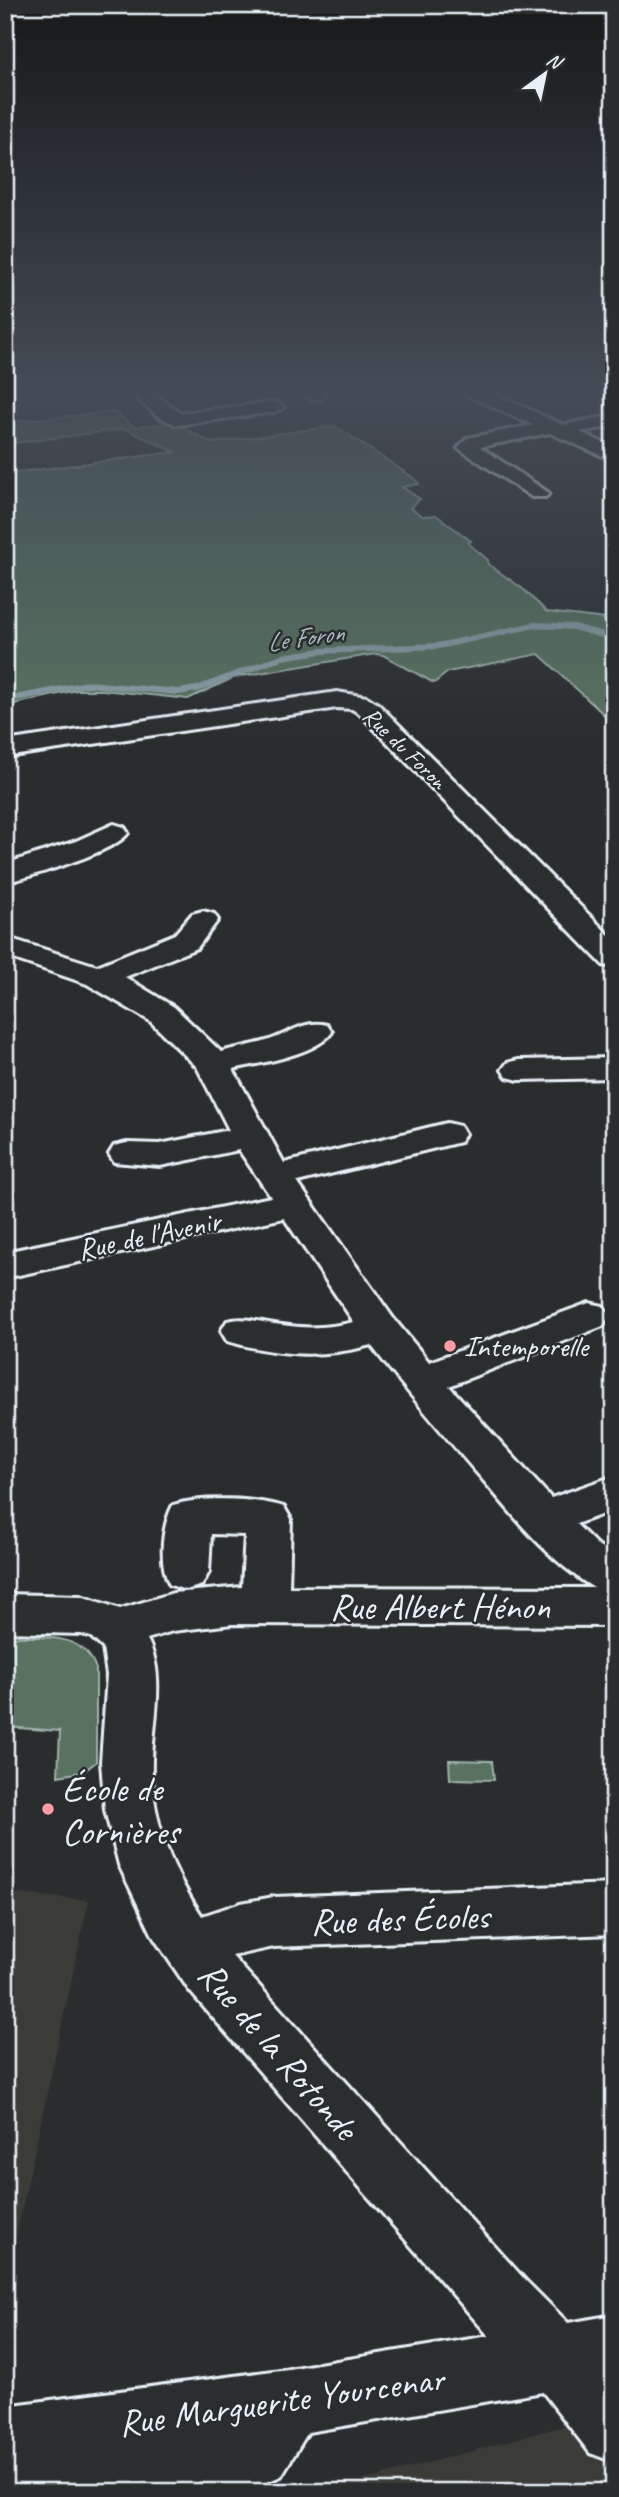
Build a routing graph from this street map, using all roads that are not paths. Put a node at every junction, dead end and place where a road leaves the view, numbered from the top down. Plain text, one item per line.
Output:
1 (5, 749) edge
2 (114, 833) dead end
3 (5, 874) edge
4 (203, 920) dead end
5 (9, 950) edge
6 (614, 958) edge
7 (98, 977) junction
8 (315, 1032) dead end
9 (214, 1064) junction
10 (614, 1068) edge
11 (519, 1070) dead end
12 (447, 1134) dead end
13 (249, 1137) junction
14 (127, 1154) dead end
15 (284, 1190) junction
16 (5, 1265) edge
17 (589, 1316) dead end
18 (379, 1328) junction
19 (241, 1331) dead end
20 (421, 1381) junction
21 (614, 1492) edge
22 (543, 1519) junction
23 (598, 1569) edge
24 (186, 1572) dead end
25 (265, 1605) junction
26 (563, 1606) junction
27 (614, 1607) edge
28 (5, 1613) edge
29 (116, 1629) junction
30 (614, 1909) edge
31 (189, 1946) junction
32 (585, 2353) edge
33 (288, 2402) junction
34 (614, 2429) edge
35 (5, 2440) edge
36 (5, 2485) edge

1 - 6 street, Rue du Foron
2 - 3 street
4 - 7 street
5 - 7 street
7 - 9 street
8 - 9 street
9 - 13 street
10 - 11 street
12 - 15 street, Rue de l'Avenir
13 - 14 street
13 - 15 street
15 - 16 street, Rue de l'Avenir
15 - 18 street
17 - 20 street
18 - 19 street
18 - 20 street
20 - 22 street
21 - 22 street
22 - 23 street
23 - 26 street
24 - 25 street
25 - 26 street, Rue Albert Hénon
25 - 29 street, Rue Albert Hénon
26 - 27 street, Rue Albert Hénon
28 - 29 street
29 - 31 street, Rue de la Rotonde
30 - 31 street, Rue des Écoles
31 - 32 street, Rue de la Rotonde
32 - 33 street, Rue Marguerite Yourcenar
32 - 34 street, Rue de la Rotonde
33 - 35 street, Rue Marguerite Yourcenar
33 - 36 street

